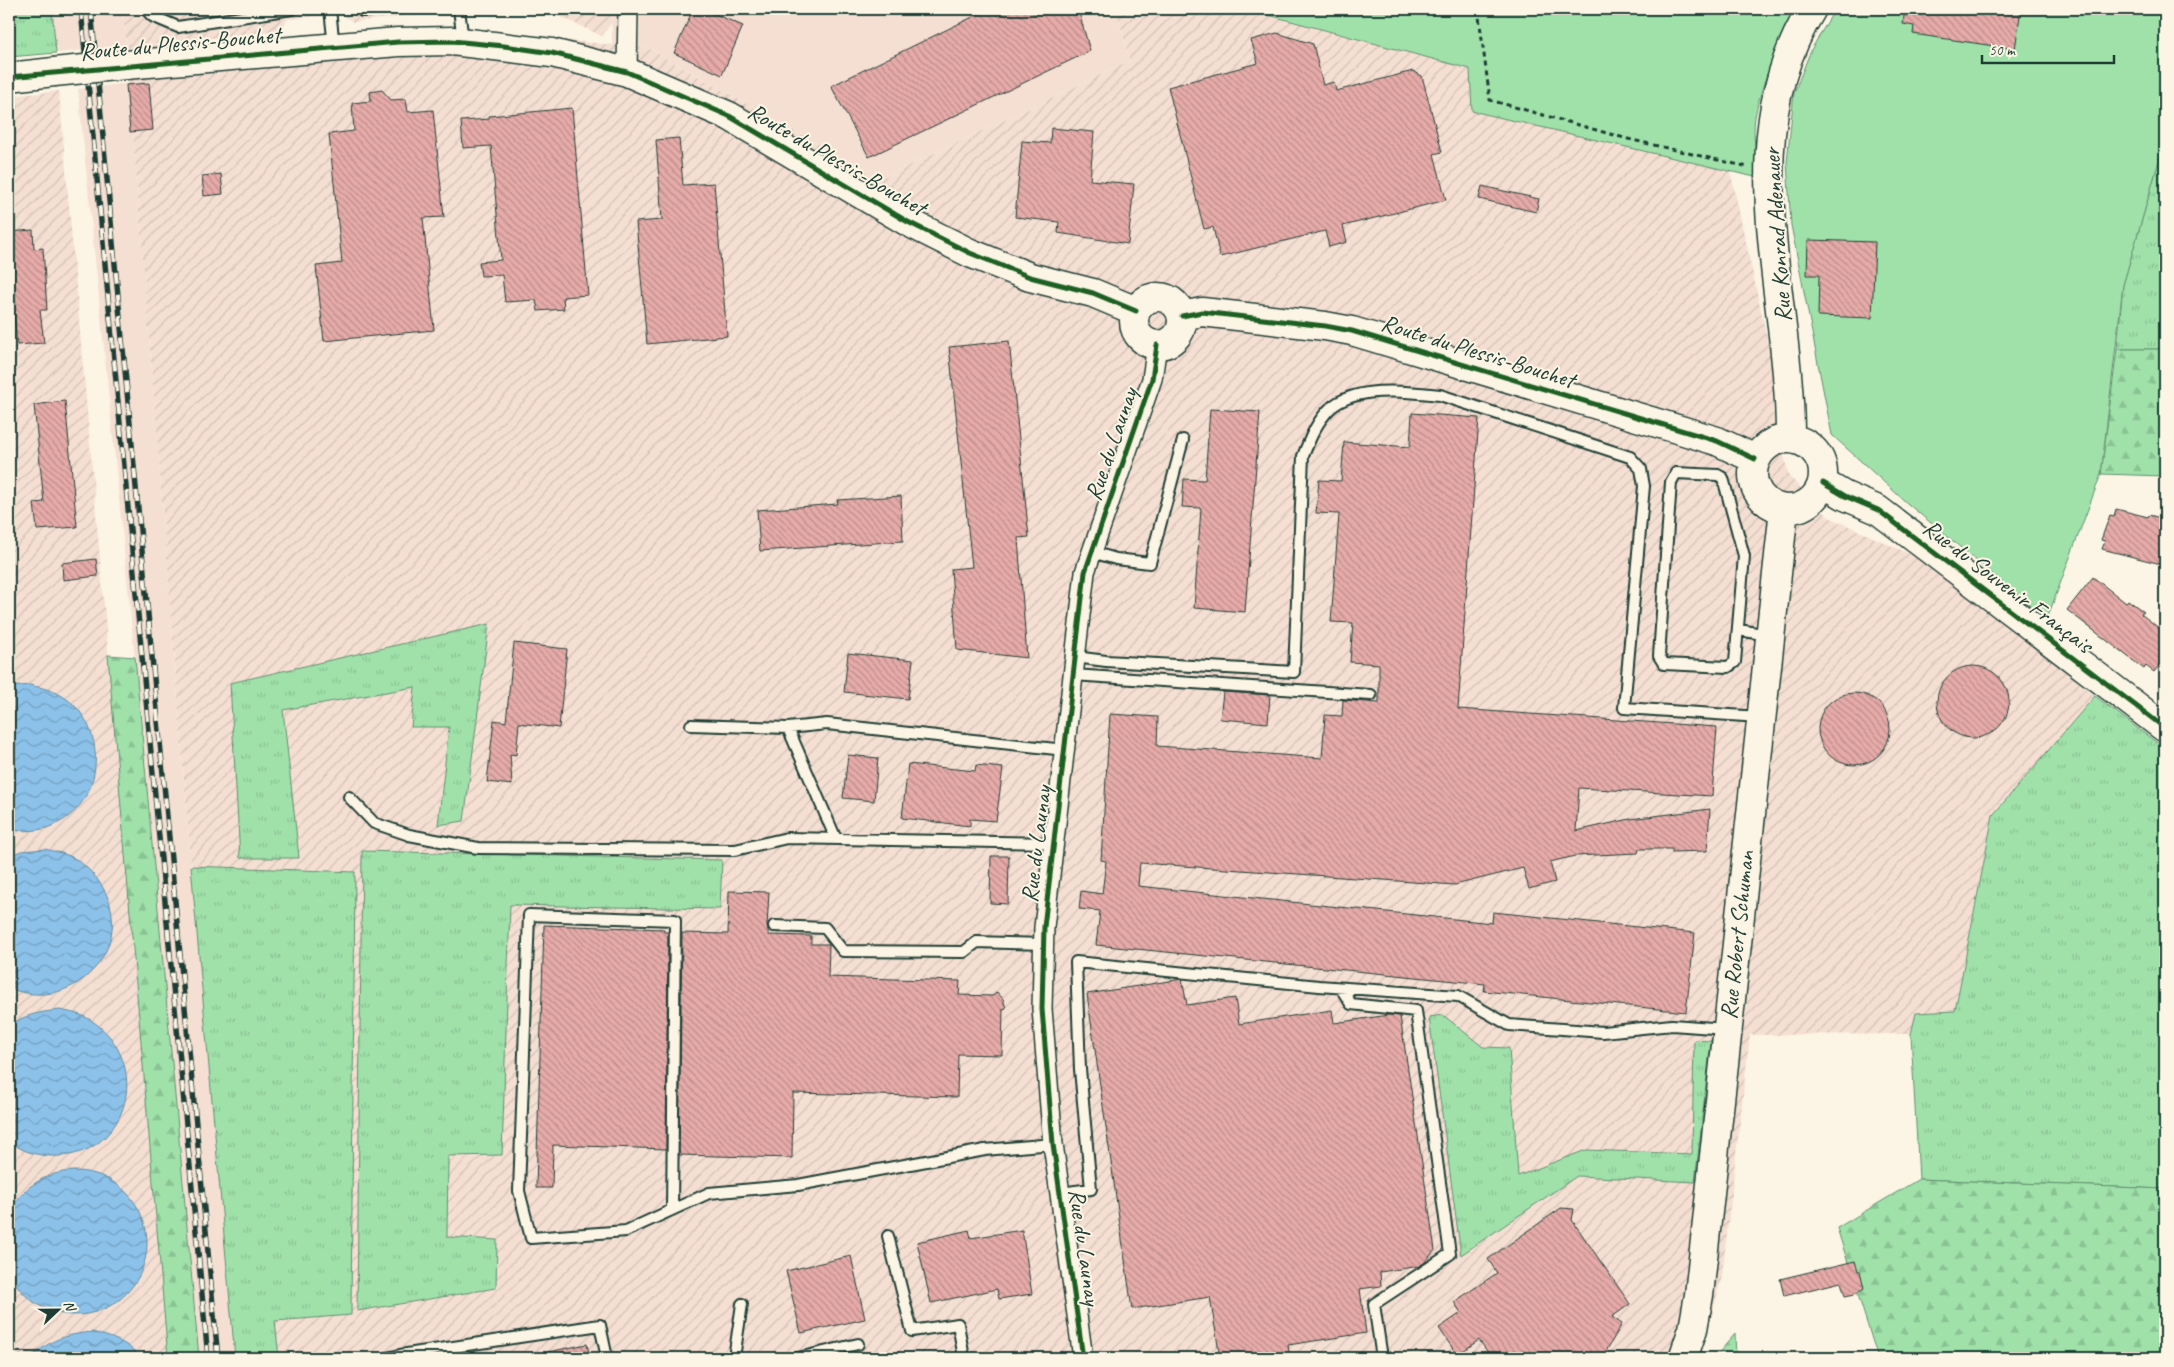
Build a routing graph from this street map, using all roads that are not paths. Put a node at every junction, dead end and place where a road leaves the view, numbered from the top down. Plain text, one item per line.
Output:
1 (146, 9) edge
2 (292, 9) edge
3 (330, 9) edge
4 (362, 9) edge
5 (383, 9) edge
6 (459, 9) edge
7 (628, 9) edge
8 (1812, 9) edge
9 (463, 42) junction
10 (334, 48) junction
11 (627, 72) junction
12 (9, 77) edge
13 (1136, 311) junction
14 (1182, 316) junction
15 (1157, 344) junction
16 (1790, 438) junction
17 (1183, 440) dead end
18 (1756, 459) junction
19 (1822, 483) junction
20 (1784, 509) junction
21 (1092, 552) junction
22 (1739, 630) junction
23 (1769, 635) junction
24 (1074, 666) junction
25 (1371, 695) dead end
26 (1761, 718) junction
27 (691, 725) dead end
28 (788, 728) junction
29 (2165, 728) edge
30 (1064, 750) junction
31 (349, 798) dead end
32 (836, 839) junction
33 (1054, 843) junction
34 (774, 926) dead end
35 (1044, 944) junction
36 (1341, 988) junction
37 (1727, 1029) junction
38 (1053, 1144) junction
39 (1060, 1193) junction
40 (672, 1210) junction
41 (888, 1236) dead end
42 (742, 1304) dead end
43 (858, 1344) dead end
44 (387, 1358) edge
45 (606, 1358) edge
46 (734, 1358) edge
47 (798, 1358) edge
48 (964, 1358) edge
49 (1083, 1358) edge
50 (1382, 1358) edge
51 (1683, 1358) edge

1 - 2 lane
3 - 10 lane
4 - 5 lane
6 - 9 lane
7 - 11 street
8 - 16 street, Rue Konrad Adenauer
9 - 10 street, Route du Plessis-Bouchet
9 - 11 street, Route du Plessis-Bouchet
10 - 12 street, Route du Plessis-Bouchet, bridge
11 - 13 street, Route du Plessis-Bouchet
13 - 14 street
13 - 15 street
14 - 15 street
14 - 18 street, Route du Plessis-Bouchet
15 - 21 street, Rue du Launay
16 - 18 street
16 - 19 street
17 - 21 lane
18 - 20 street
19 - 20 street
19 - 29 street, Rue du Souvenir Français
20 - 23 street, Rue Robert Schuman
21 - 24 street, Rue du Launay
22 - 22 lane
22 - 23 lane
23 - 26 street, Rue Robert Schuman
24 - 25 lane
24 - 26 lane
24 - 30 street, Rue du Launay
26 - 37 street, Rue Robert Schuman
27 - 28 lane
28 - 30 lane
28 - 32 lane
30 - 33 street, Rue du Launay
31 - 32 lane
32 - 33 lane
33 - 35 street, Rue du Launay
34 - 35 lane
35 - 38 street, Rue du Launay
36 - 37 lane
36 - 39 lane
36 - 50 lane
37 - 51 street, Rue Robert Schuman
38 - 39 street, Rue du Launay
38 - 40 lane
39 - 49 street, Rue du Launay
40 - 40 lane
41 - 48 lane
42 - 46 lane
43 - 47 lane
44 - 45 lane

